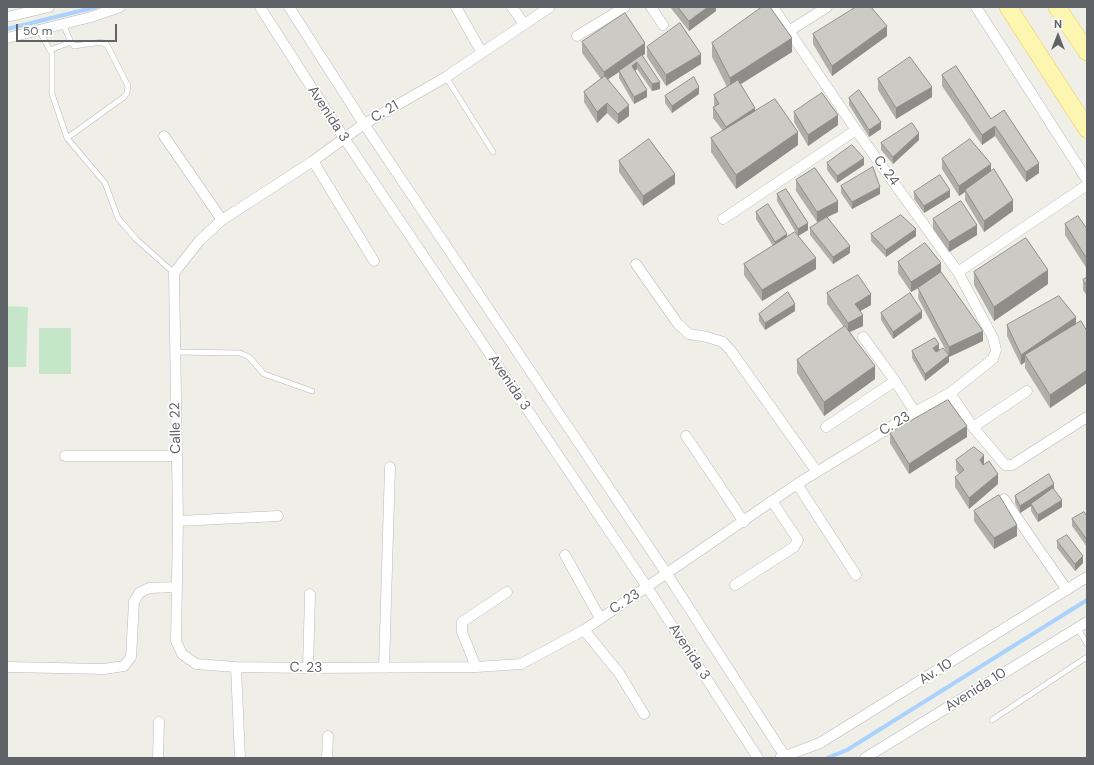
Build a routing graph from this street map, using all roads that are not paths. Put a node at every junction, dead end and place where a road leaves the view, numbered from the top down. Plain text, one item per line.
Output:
1 (49, 7) edge
2 (120, 7) edge
3 (260, 7) edge
4 (289, 7) edge
5 (456, 7) edge
6 (512, 7) edge
7 (550, 7) edge
8 (625, 7) edge
9 (651, 7) edge
10 (773, 7) edge
11 (827, 7) edge
12 (976, 7) edge
13 (1008, 7) edge
14 (1057, 7) edge
15 (7, 17) edge
16 (63, 24) junction
17 (524, 24) junction
18 (663, 25) dead end
19 (39, 30) junction
20 (789, 31) junction
21 (577, 36) dead end
22 (7, 38) edge
23 (71, 42) junction
24 (50, 50) junction
25 (1087, 52) edge
26 (482, 53) junction
27 (446, 77) junction
28 (364, 124) junction
29 (1087, 129) edge
30 (856, 130) junction
31 (164, 136) dead end
32 (67, 138) junction
33 (344, 138) junction
34 (493, 152) dead end
35 (313, 161) junction
36 (1087, 180) edge
37 (1087, 186) edge
38 (723, 219) dead end
39 (222, 220) junction
40 (374, 261) dead end
41 (636, 264) dead end
42 (958, 272) junction
43 (174, 273) junction
44 (863, 337) dead end
45 (993, 338) joint
46 (175, 352) junction
47 (895, 381) junction
48 (312, 391) dead end
49 (1027, 391) dead end
50 (950, 393) junction
51 (915, 412) junction
52 (1087, 417) edge
53 (826, 427) dead end
54 (973, 427) junction
55 (686, 436) dead end
56 (65, 456) dead end
57 (176, 456) junction
58 (390, 467) dead end
59 (817, 472) junction
60 (797, 484) junction
61 (1004, 499) dead end
62 (772, 501) junction
63 (278, 516) dead end
64 (178, 521) junction
65 (744, 522) junction
66 (565, 556) dead end
67 (667, 574) junction
68 (856, 575) dead end
69 (1087, 577) edge
70 (735, 585) dead end
71 (177, 587) junction
72 (647, 587) junction
73 (1067, 590) junction
74 (507, 592) dead end
75 (310, 594) dead end
76 (600, 618) junction
77 (1087, 622) edge
78 (1078, 627) junction
79 (584, 630) junction
80 (1087, 644) edge
81 (182, 654) joint
82 (1087, 657) edge
83 (9, 666) dead end
84 (236, 667) junction
85 (476, 667) junction
86 (308, 668) junction
87 (384, 668) junction
88 (644, 714) dead end
89 (992, 720) dead end
90 (159, 722) dead end
91 (328, 736) dead end
92 (783, 757) edge
93 (158, 758) edge
94 (240, 758) edge
95 (327, 758) edge
96 (758, 758) edge
97 (865, 758) edge

1 - 15 street
2 - 16 street
3 - 33 street, Avenida 3
4 - 28 street, Avenida 3
5 - 26 street
6 - 17 street
7 - 17 street, C. 21
8 - 21 street
9 - 18 street
10 - 20 street, C. 24
11 - 20 street
12 - 36 street
13 - 29 main road
14 - 25 main road
16 - 19 street
16 - 23 lane
17 - 26 street, C. 21
19 - 22 street
19 - 24 lane
20 - 30 street, C. 24
23 - 24 lane
23 - 32 lane
24 - 32 lane
26 - 27 street, C. 21
27 - 28 street, C. 21
27 - 34 lane
28 - 33 street, C. 21
28 - 67 street, Avenida 3
30 - 38 street
30 - 42 street, C. 24
31 - 39 street
32 - 43 lane
33 - 35 street, C. 21
33 - 72 street, Avenida 3
35 - 39 street, C. 21
35 - 40 street
37 - 42 street
39 - 43 street
41 - 59 street
42 - 45 street, C. 24
43 - 46 street, Calle 22
44 - 47 street
45 - 50 street, C. 23
46 - 48 lane
46 - 57 street, Calle 22
47 - 51 street
47 - 53 street
49 - 54 street
50 - 51 street, C. 23
50 - 54 street
51 - 59 street, C. 23
52 - 54 street
55 - 65 street
56 - 57 street
57 - 64 street, Calle 22
58 - 87 street
59 - 60 street, C. 23
60 - 62 street, C. 23
60 - 68 street
61 - 73 street
62 - 65 street, C. 23
62 - 70 street
63 - 64 street
64 - 71 street, Calle 22
65 - 67 street, C. 23
66 - 76 street
67 - 72 street, C. 23
67 - 92 street, Avenida 3
69 - 73 street, Av. 10
71 - 81 street, Calle 22
71 - 83 street
72 - 76 street, C. 23
72 - 96 street, Avenida 3
73 - 92 street, Av. 10
74 - 85 street
75 - 86 street
76 - 79 street, C. 23
77 - 78 street, Avenida 10
78 - 80 lane
78 - 97 street, Avenida 10
79 - 85 street, C. 23
79 - 88 street
81 - 84 street, C. 23
82 - 89 lane
84 - 86 street, C. 23
84 - 94 street
85 - 87 street, C. 23
86 - 87 street, C. 23
90 - 93 street
91 - 95 street

